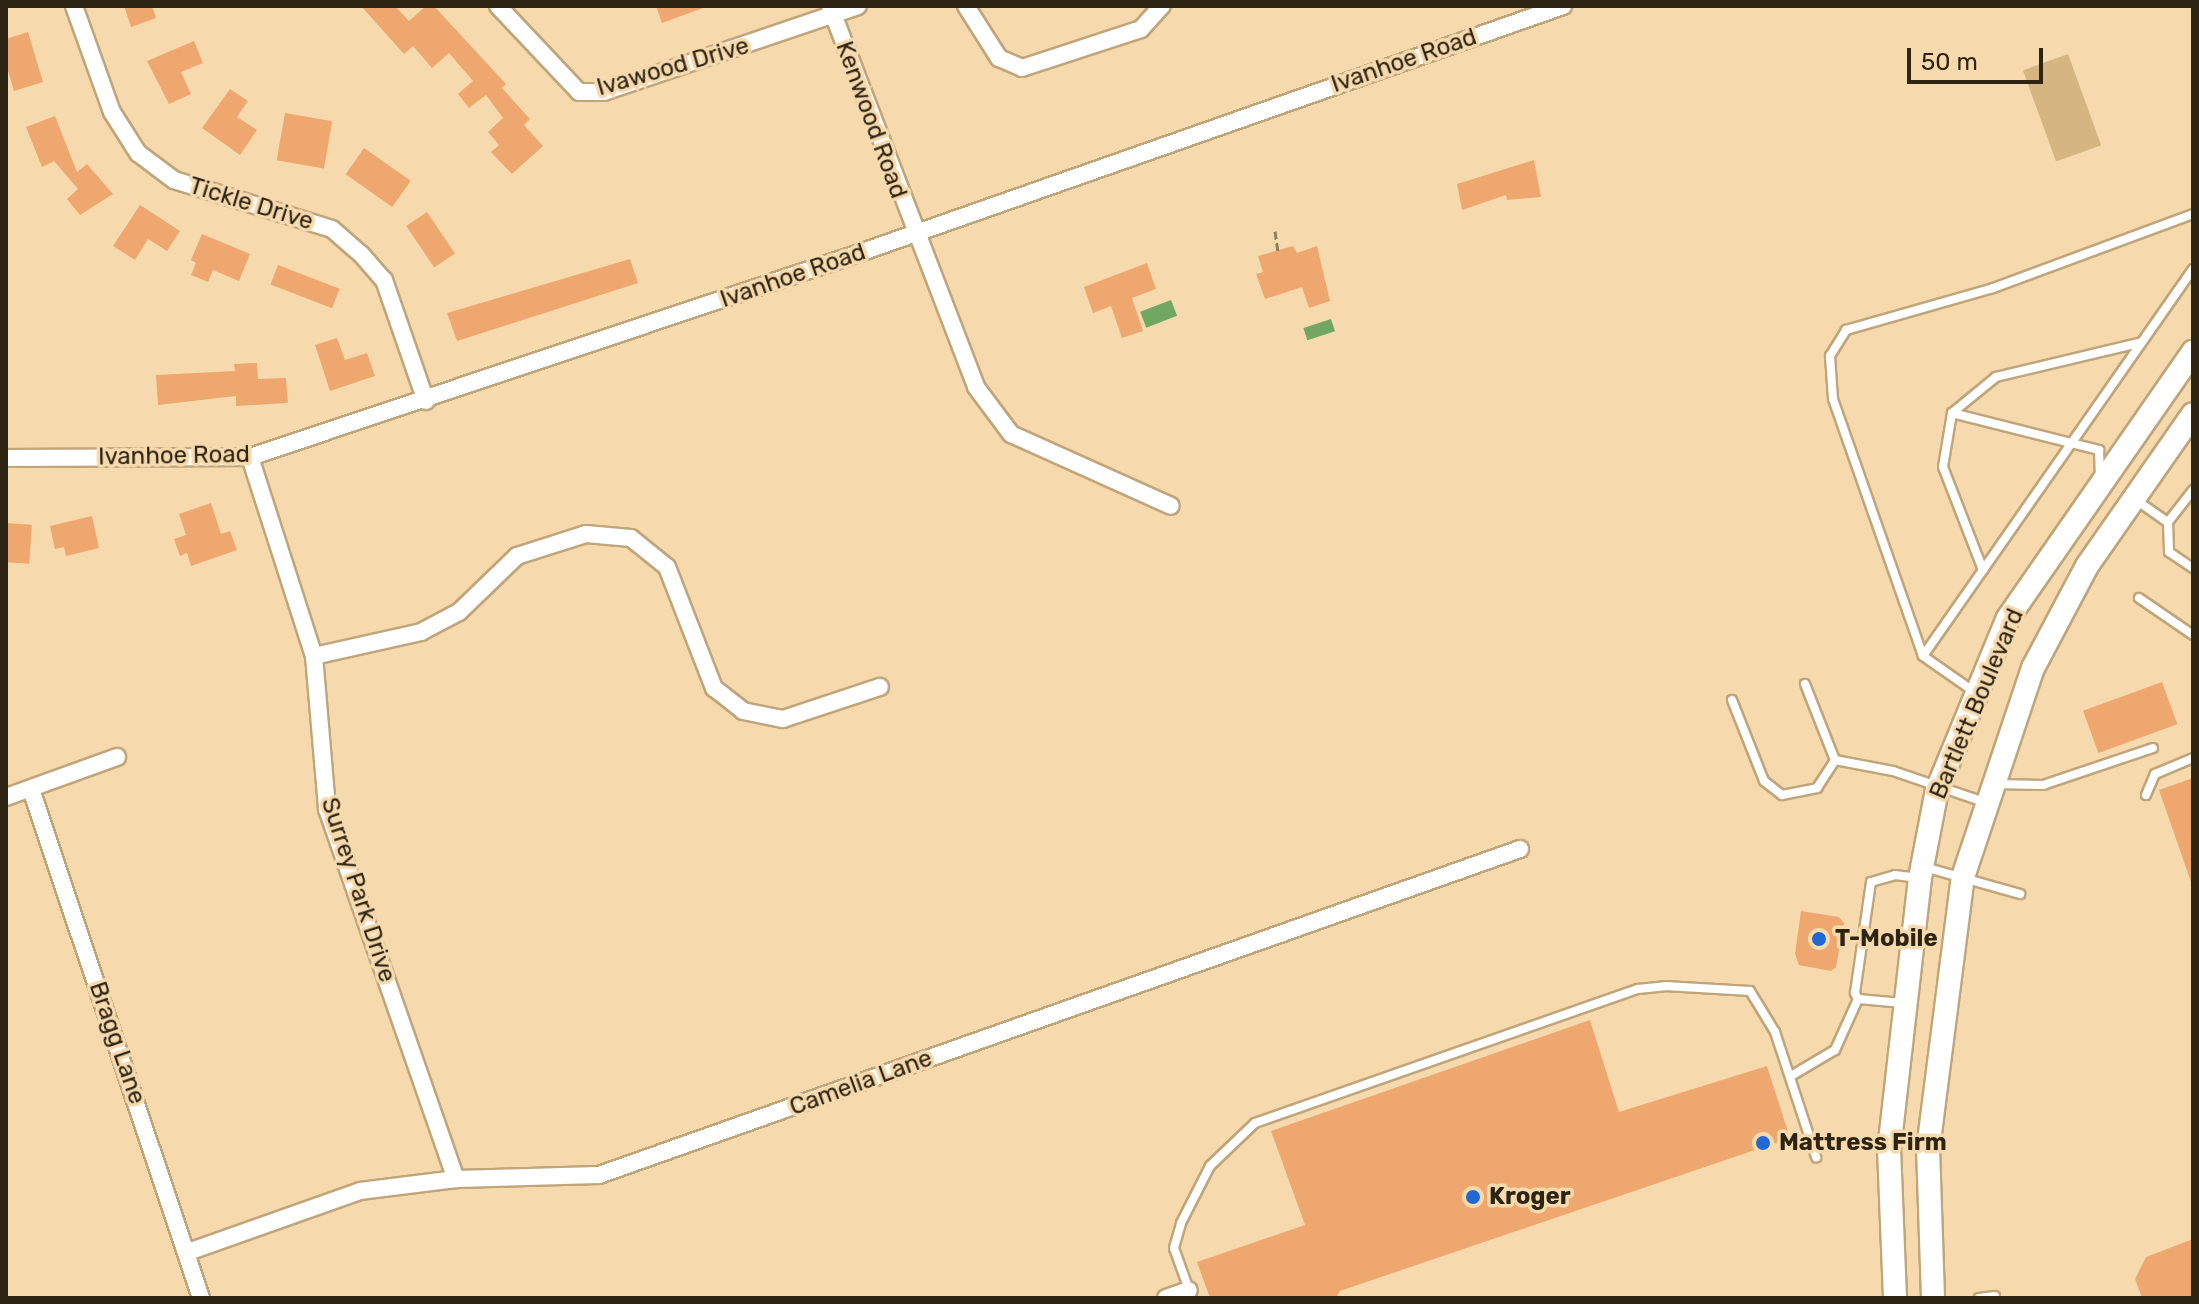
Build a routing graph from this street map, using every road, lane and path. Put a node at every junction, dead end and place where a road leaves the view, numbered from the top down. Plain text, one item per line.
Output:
1 (74, 6) edge
2 (498, 6) edge
3 (858, 6) edge
4 (966, 6) edge
5 (1162, 6) edge
6 (1563, 6) edge
7 (831, 10) edge
8 (2193, 214) edge
9 (1275, 231) dead end
10 (914, 234) junction
11 (1278, 253) dead end
12 (2193, 269) edge
13 (2140, 343) junction
14 (2193, 352) edge
15 (426, 401) junction
16 (1952, 413) junction
17 (2193, 414) edge
18 (2070, 442) junction
19 (250, 457) junction
20 (6, 458) edge
21 (2101, 479) junction
22 (2193, 490) edge
23 (2134, 498) junction
24 (1171, 506) dead end
25 (2168, 522) junction
26 (2193, 568) edge
27 (1983, 570) junction
28 (2139, 598) dead end
29 (2193, 635) edge
30 (314, 656) junction
31 (1923, 656) junction
32 (1805, 684) dead end
33 (880, 687) dead end
34 (1977, 693) junction
35 (1732, 700) dead end
36 (2153, 748) dead end
37 (117, 757) dead end
38 (2193, 758) edge
39 (1835, 760) junction
40 (1938, 787) junction
41 (31, 789) junction
42 (1991, 794) junction
43 (2146, 795) dead end
44 (6, 797) edge
45 (1520, 849) dead end
46 (1921, 872) junction
47 (1963, 877) junction
48 (2020, 894) dead end
49 (1858, 999) junction
50 (1906, 1003) junction
51 (1791, 1076) junction
52 (1816, 1157) dead end
53 (456, 1179) junction
54 (188, 1252) junction
55 (1190, 1294) edge
56 (1995, 1296) dead end
57 (201, 1298) edge
58 (1166, 1298) edge
59 (1895, 1298) edge
60 (1933, 1298) edge
61 (1979, 1298) edge

1 - 15 street, Tickle Drive
2 - 7 street, Ivawood Drive
3 - 7 street, Ivawood Drive
4 - 5 street
6 - 10 street, Ivanhoe Road
7 - 10 street, Kenwood Road
8 - 31 lane
9 - 11 path
10 - 15 street, Ivanhoe Road
10 - 24 street, Kenwood Road
12 - 13 lane
13 - 16 lane
13 - 18 lane
14 - 21 main road, Bartlett Boulevard
15 - 19 street, Ivanhoe Road
16 - 18 lane
16 - 27 lane
17 - 23 main road, Bartlett Boulevard
18 - 21 lane
18 - 27 lane
19 - 20 street, Ivanhoe Road
19 - 30 street, Surrey Park Drive
21 - 23 main road
21 - 34 main road, Bartlett Boulevard
22 - 25 lane
23 - 25 lane
23 - 42 main road, Bartlett Boulevard
25 - 26 lane
27 - 31 lane
28 - 29 lane
30 - 33 street
30 - 53 street, Surrey Park Drive
31 - 34 lane
32 - 39 lane
34 - 40 main road, Bartlett Boulevard
35 - 39 lane
36 - 42 lane
37 - 41 street
38 - 43 lane
39 - 40 lane
40 - 42 lane
40 - 46 main road, Bartlett Boulevard
41 - 44 street
41 - 54 street, Bragg Lane
42 - 47 main road, Bartlett Boulevard
45 - 53 street, Camelia Lane
46 - 47 lane
46 - 49 lane
46 - 50 main road, Bartlett Boulevard
47 - 48 lane
47 - 60 main road, Bartlett Boulevard
49 - 50 lane
49 - 51 lane
50 - 59 main road, Bartlett Boulevard
51 - 52 lane
51 - 55 lane
53 - 54 street, Camelia Lane
54 - 57 street, Bragg Lane
55 - 58 street
56 - 61 lane

